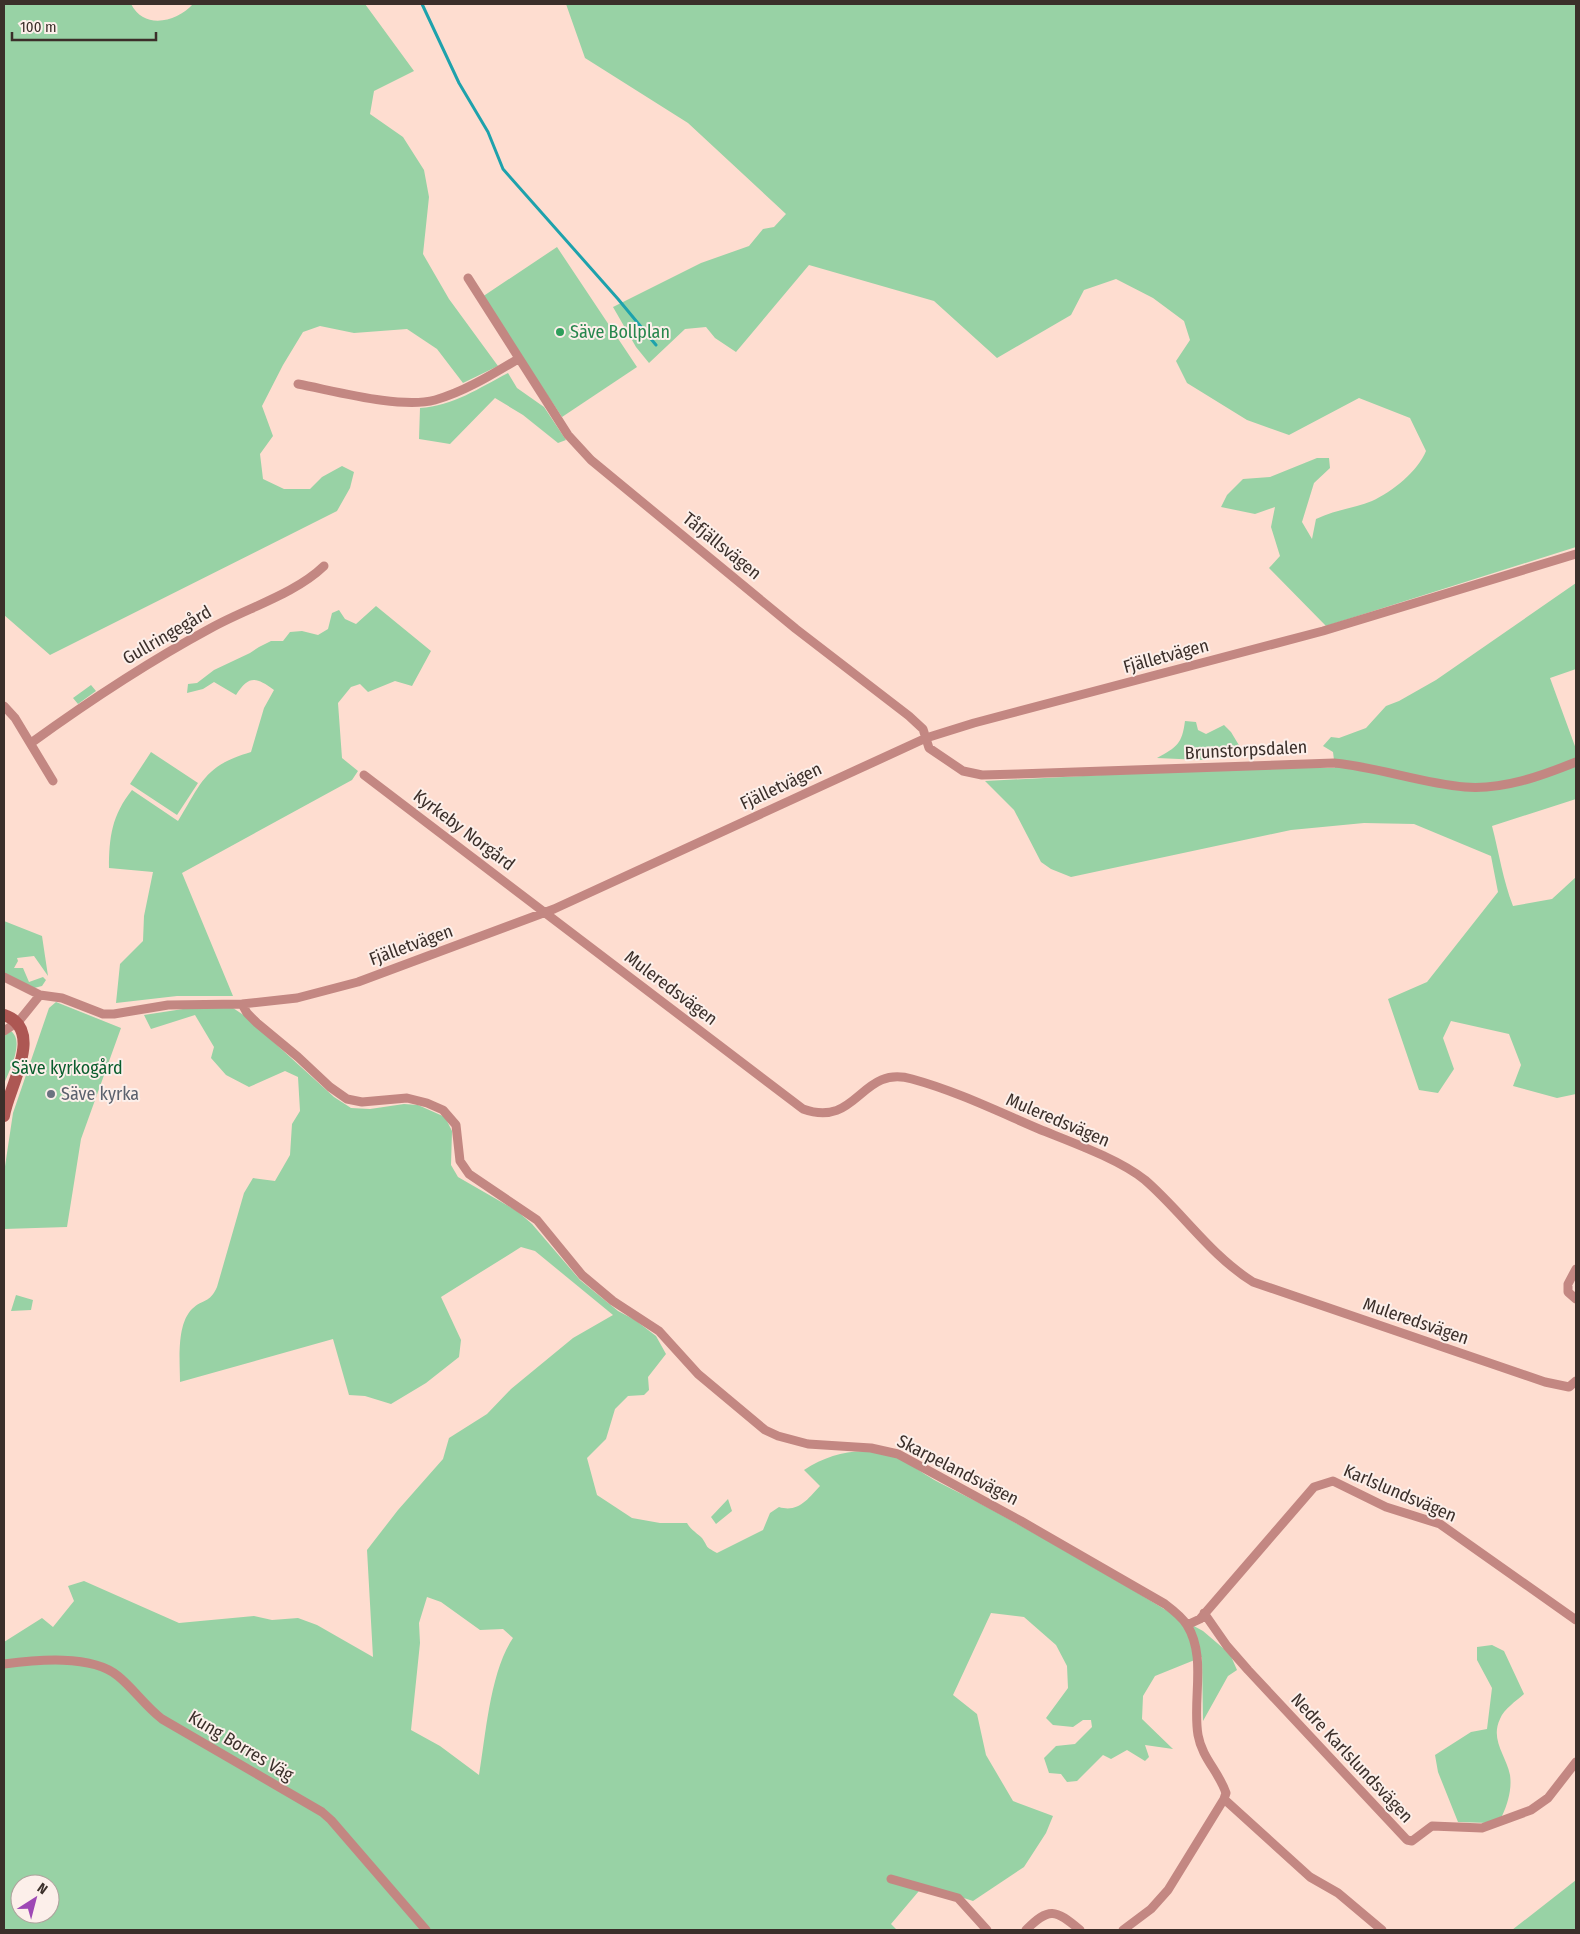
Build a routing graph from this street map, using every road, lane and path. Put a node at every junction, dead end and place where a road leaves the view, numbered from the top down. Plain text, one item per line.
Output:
1 (468, 278) dead end
2 (518, 359) junction
3 (298, 384) dead end
4 (1576, 554) edge
5 (324, 566) dead end
6 (4, 706) edge
7 (926, 738) junction
8 (31, 743) junction
9 (1576, 762) edge
10 (364, 775) dead end
11 (53, 781) dead end
12 (545, 912) junction
13 (4, 977) edge
14 (40, 995) junction
15 (242, 1004) junction
16 (4, 1015) edge
17 (17, 1023) junction
18 (4, 1031) edge
19 (4, 1116) edge
20 (1576, 1269) edge
21 (1576, 1299) edge
22 (1576, 1381) edge
23 (1204, 1613) junction
24 (1576, 1620) edge
25 (1187, 1625) junction
26 (4, 1664) edge
27 (1576, 1762) edge
28 (1224, 1798) junction
29 (891, 1879) dead end
30 (426, 1930) edge
31 (988, 1930) edge
32 (1026, 1930) edge
33 (1080, 1930) edge
34 (1123, 1930) edge
35 (1382, 1930) edge

1 - 2 street, Tåfjällsvägen
2 - 3 street
2 - 7 street, Tåfjällsvägen
4 - 7 street, Fjälletvägen
5 - 8 street, Gullringegård
6 - 8 street
7 - 9 street, Brunstorpsdalen
7 - 12 street, Fjälletvägen
8 - 11 street
10 - 12 street, Kyrkeby Norgård
12 - 15 street, Fjälletvägen
12 - 22 street, Muleredsvägen
13 - 14 street, Fjälletvägen
14 - 15 street, Fjälletvägen
14 - 17 street
15 - 25 street, Skarpelandsvägen
16 - 17 street
17 - 18 street
17 - 19 street
20 - 21 street
23 - 24 street, Karlslundsvägen
23 - 25 street, Karlslundsvägen
23 - 27 street, Nedre Karlslundsvägen
25 - 28 street, Skarpelandsvägen
26 - 30 street, Kung Borres Väg
28 - 34 street
28 - 35 street
29 - 31 street
32 - 33 street

